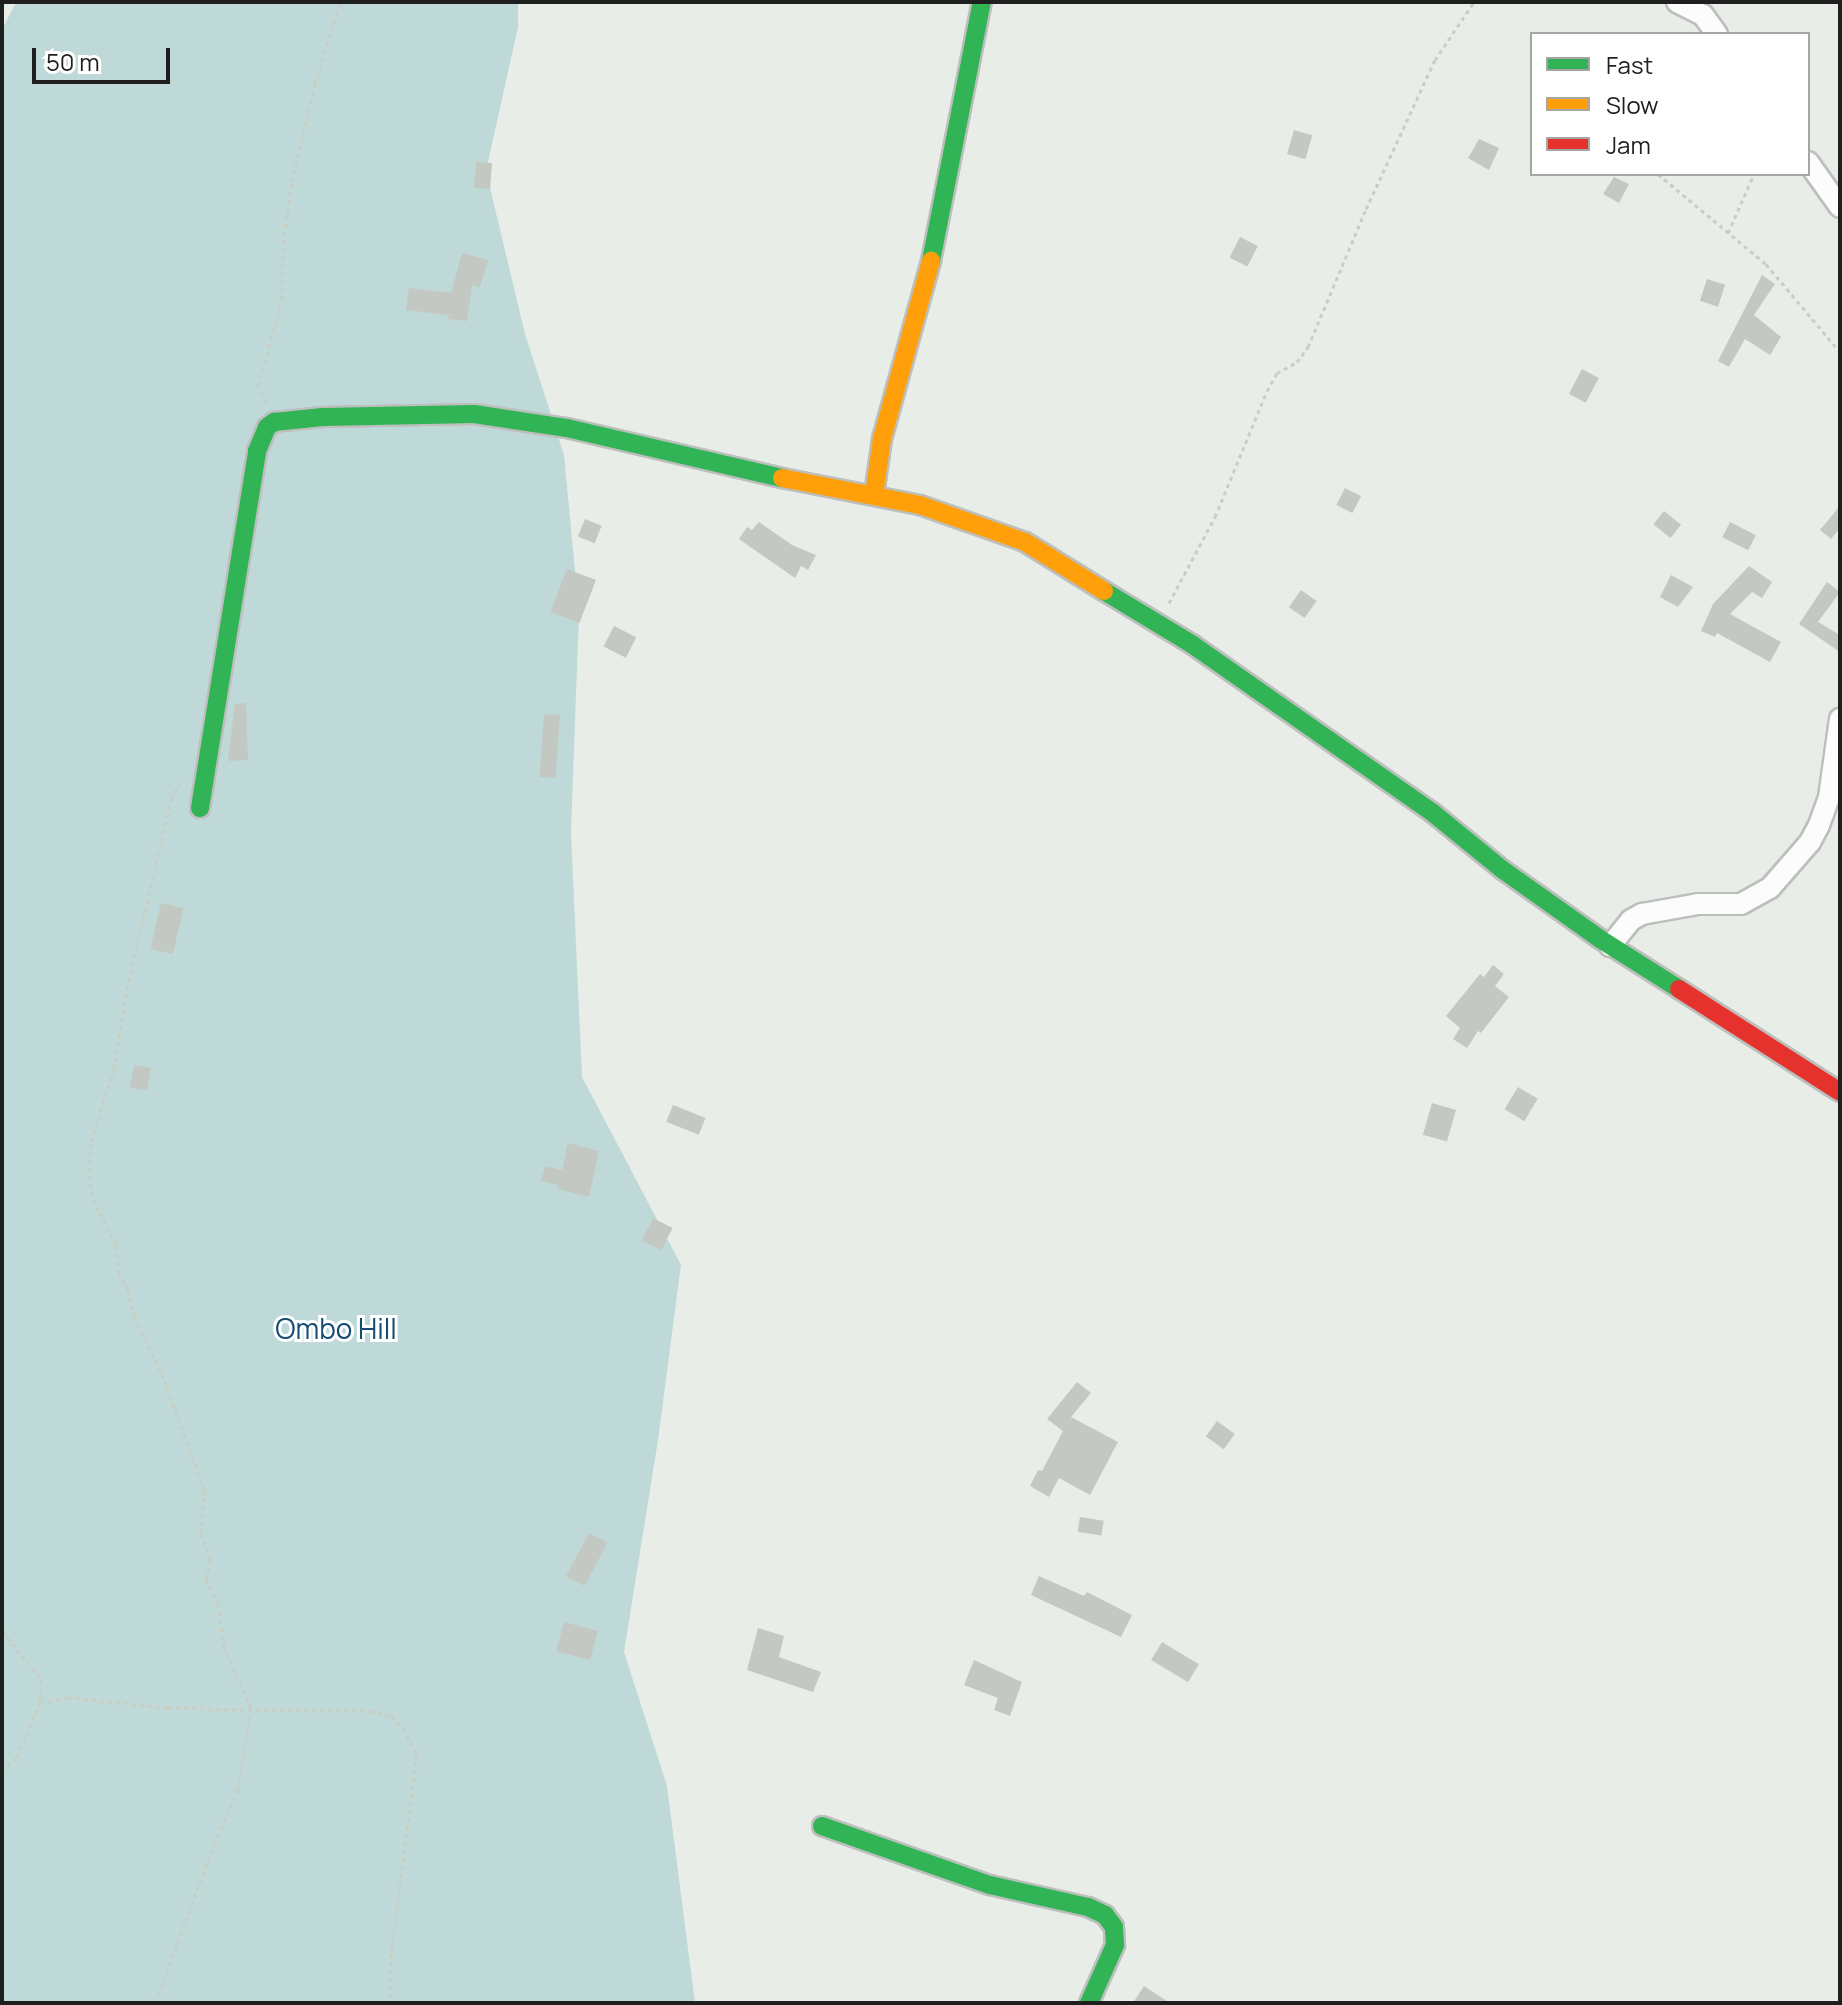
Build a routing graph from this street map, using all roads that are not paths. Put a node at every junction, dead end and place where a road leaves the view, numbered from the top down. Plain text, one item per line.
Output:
1 (982, 2) edge
2 (1677, 2) edge
3 (1716, 32) edge
4 (1810, 165) edge
5 (1840, 207) edge
6 (874, 495) junction
7 (1840, 719) edge
8 (200, 808) dead end
9 (1610, 946) junction
10 (1840, 1092) edge
11 (822, 1826) dead end
12 (1089, 2003) edge

1 - 6 street
2 - 3 street
4 - 5 street
6 - 8 street
6 - 9 street
7 - 9 street
9 - 10 street
11 - 12 street

